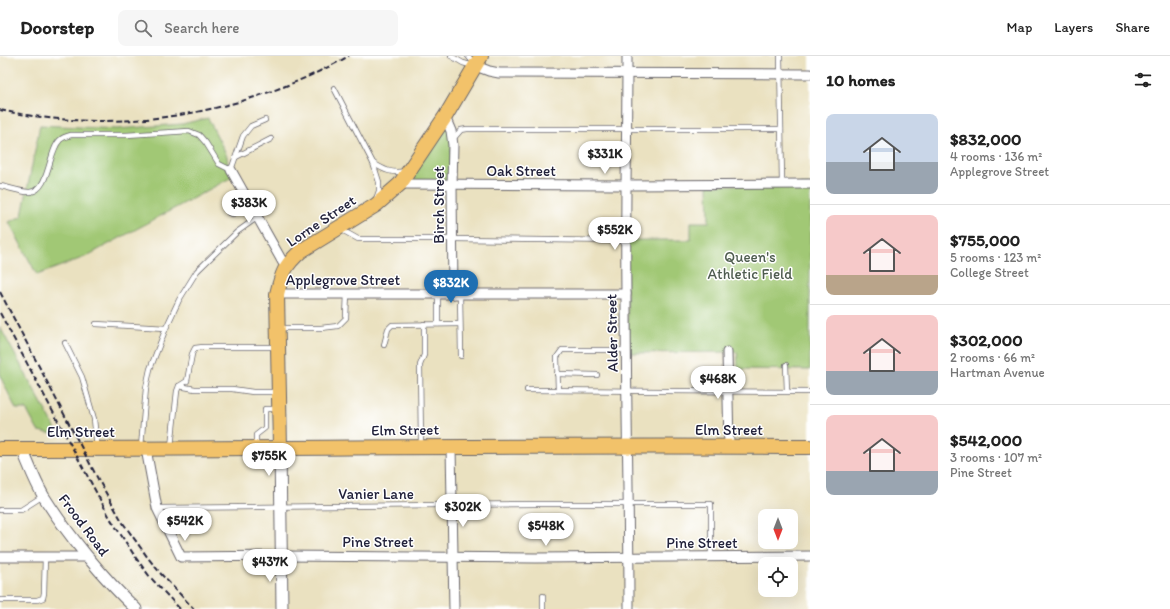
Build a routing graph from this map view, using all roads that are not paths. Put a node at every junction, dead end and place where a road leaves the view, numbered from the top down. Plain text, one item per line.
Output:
1 (451, 56) edge
2 (626, 56) edge
3 (780, 56) edge
4 (475, 59) edge
5 (627, 73) junction
6 (780, 74) junction
7 (810, 74) edge
8 (334, 88) dead end
9 (445, 117) junction
10 (265, 120) dead end
11 (627, 128) junction
12 (781, 129) junction
13 (271, 139) dead end
14 (453, 139) junction
15 (236, 157) junction
16 (373, 163) junction
17 (231, 170) junction
18 (410, 170) junction
19 (400, 184) junction
20 (782, 184) junction
21 (810, 184) edge
22 (452, 185) junction
23 (626, 185) junction
24 (0, 186) edge
25 (372, 207) junction
26 (258, 217) junction
27 (338, 228) junction
28 (453, 239) junction
29 (626, 241) junction
30 (286, 268) junction
31 (277, 294) junction
32 (347, 294) junction
33 (438, 294) junction
34 (457, 294) junction
35 (626, 294) junction
36 (96, 324) dead end
37 (424, 324) junction
38 (438, 324) junction
39 (460, 324) junction
40 (166, 328) junction
41 (277, 328) junction
42 (65, 343) dead end
43 (384, 345) dead end
44 (278, 347) junction
45 (627, 350) junction
46 (727, 352) dead end
47 (461, 356) dead end
48 (786, 365) dead end
49 (557, 374) junction
50 (597, 375) dead end
51 (179, 386) junction
52 (527, 390) dead end
53 (558, 390) junction
54 (627, 391) junction
55 (728, 391) junction
56 (787, 391) junction
57 (279, 392) junction
58 (810, 392) edge
59 (279, 409) junction
60 (421, 447) junction
61 (450, 447) junction
62 (628, 447) junction
63 (729, 447) junction
64 (810, 447) edge
65 (256, 448) junction
66 (280, 448) junction
67 (0, 449) edge
68 (22, 449) junction
69 (97, 449) junction
70 (144, 449) junction
71 (171, 449) junction
72 (43, 496) junction
73 (628, 504) junction
74 (452, 505) junction
75 (280, 506) junction
76 (157, 508) junction
77 (0, 510) edge
78 (281, 556) junction
79 (810, 556) edge
80 (0, 557) edge
81 (45, 557) junction
82 (88, 557) junction
83 (453, 557) junction
84 (629, 557) junction
85 (711, 557) junction
86 (543, 596) dead end
87 (0, 600) edge
88 (136, 609) edge
89 (282, 609) edge
90 (454, 609) edge
91 (543, 609) edge
92 (629, 609) edge

1 - 4 lane
2 - 5 street, Alder Street
3 - 6 lane
4 - 5 street
4 - 9 main road, Lorne Street
5 - 6 street
5 - 11 street, Alder Street
6 - 7 street
6 - 12 lane
8 - 16 lane
9 - 14 street, Birch Street
9 - 18 main road, Lorne Street
10 - 15 lane
11 - 12 lane
11 - 14 lane
11 - 23 street, Alder Street
12 - 20 lane
13 - 15 lane
14 - 22 street, Birch Street
15 - 17 lane
16 - 18 lane
16 - 25 lane
17 - 24 lane
17 - 26 street
18 - 19 main road, Lorne Street
19 - 22 street, Oak Street
19 - 25 main road, Lorne Street
20 - 21 street, Oak Street
20 - 23 street, Oak Street
22 - 23 street, Oak Street
22 - 28 street, Birch Street
23 - 29 street, Alder Street
25 - 27 main road, Lorne Street
26 - 30 street
26 - 40 lane
27 - 28 lane
27 - 30 main road, Lorne Street
28 - 29 lane
28 - 34 street, Birch Street
29 - 35 street, Alder Street
30 - 31 main road, Lorne Street
31 - 32 street, Applegrove Street
31 - 41 main road, Lorne Street
32 - 33 street, Applegrove Street
32 - 41 lane
33 - 34 street, Applegrove Street
33 - 38 lane
34 - 35 street, Applegrove Street
34 - 39 lane
35 - 45 street, Alder Street
36 - 40 lane
37 - 38 lane
37 - 43 lane
37 - 60 lane
38 - 39 lane
39 - 47 lane
40 - 70 lane
41 - 44 main road, Lorne Street
42 - 69 lane
44 - 51 lane
44 - 57 main road, Lorne Street
45 - 49 lane
45 - 54 street, Alder Street
46 - 55 street
48 - 56 lane
49 - 50 lane
49 - 53 lane
51 - 57 lane
51 - 71 lane
52 - 53 lane
53 - 54 lane
54 - 55 lane
54 - 62 street, Alder Street
55 - 56 lane
55 - 63 street
56 - 58 lane
57 - 59 main road, Lorne Street
59 - 65 lane
59 - 66 main road, Lorne Street
60 - 61 main road, Elm Street
60 - 66 main road, Elm Street
61 - 62 main road, Elm Street
61 - 74 street
62 - 63 main road, Elm Street
62 - 73 street, Alder Street
63 - 64 main road, Elm Street
65 - 66 main road, Elm Street
65 - 71 main road, Elm Street
66 - 75 street
67 - 68 main road, Elm Street
68 - 69 main road, Elm Street
68 - 72 street, Frood Road
69 - 70 main road, Elm Street
70 - 71 main road, Elm Street
70 - 76 street, Pine Street
72 - 77 lane
72 - 82 street, Frood Road
73 - 74 lane, Vanier Lane
73 - 84 street, Alder Street
73 - 85 lane, Vanier Lane
74 - 75 lane, Vanier Lane
74 - 83 street
75 - 76 lane, Vanier Lane
75 - 78 street
76 - 78 street, Pine Street
78 - 83 street, Pine Street
78 - 89 street
79 - 85 street, Pine Street
80 - 81 street
81 - 82 street
81 - 87 lane
82 - 88 street, Frood Road
83 - 84 street, Pine Street
83 - 90 street
84 - 85 street, Pine Street
84 - 92 street, Alder Street
86 - 91 lane

